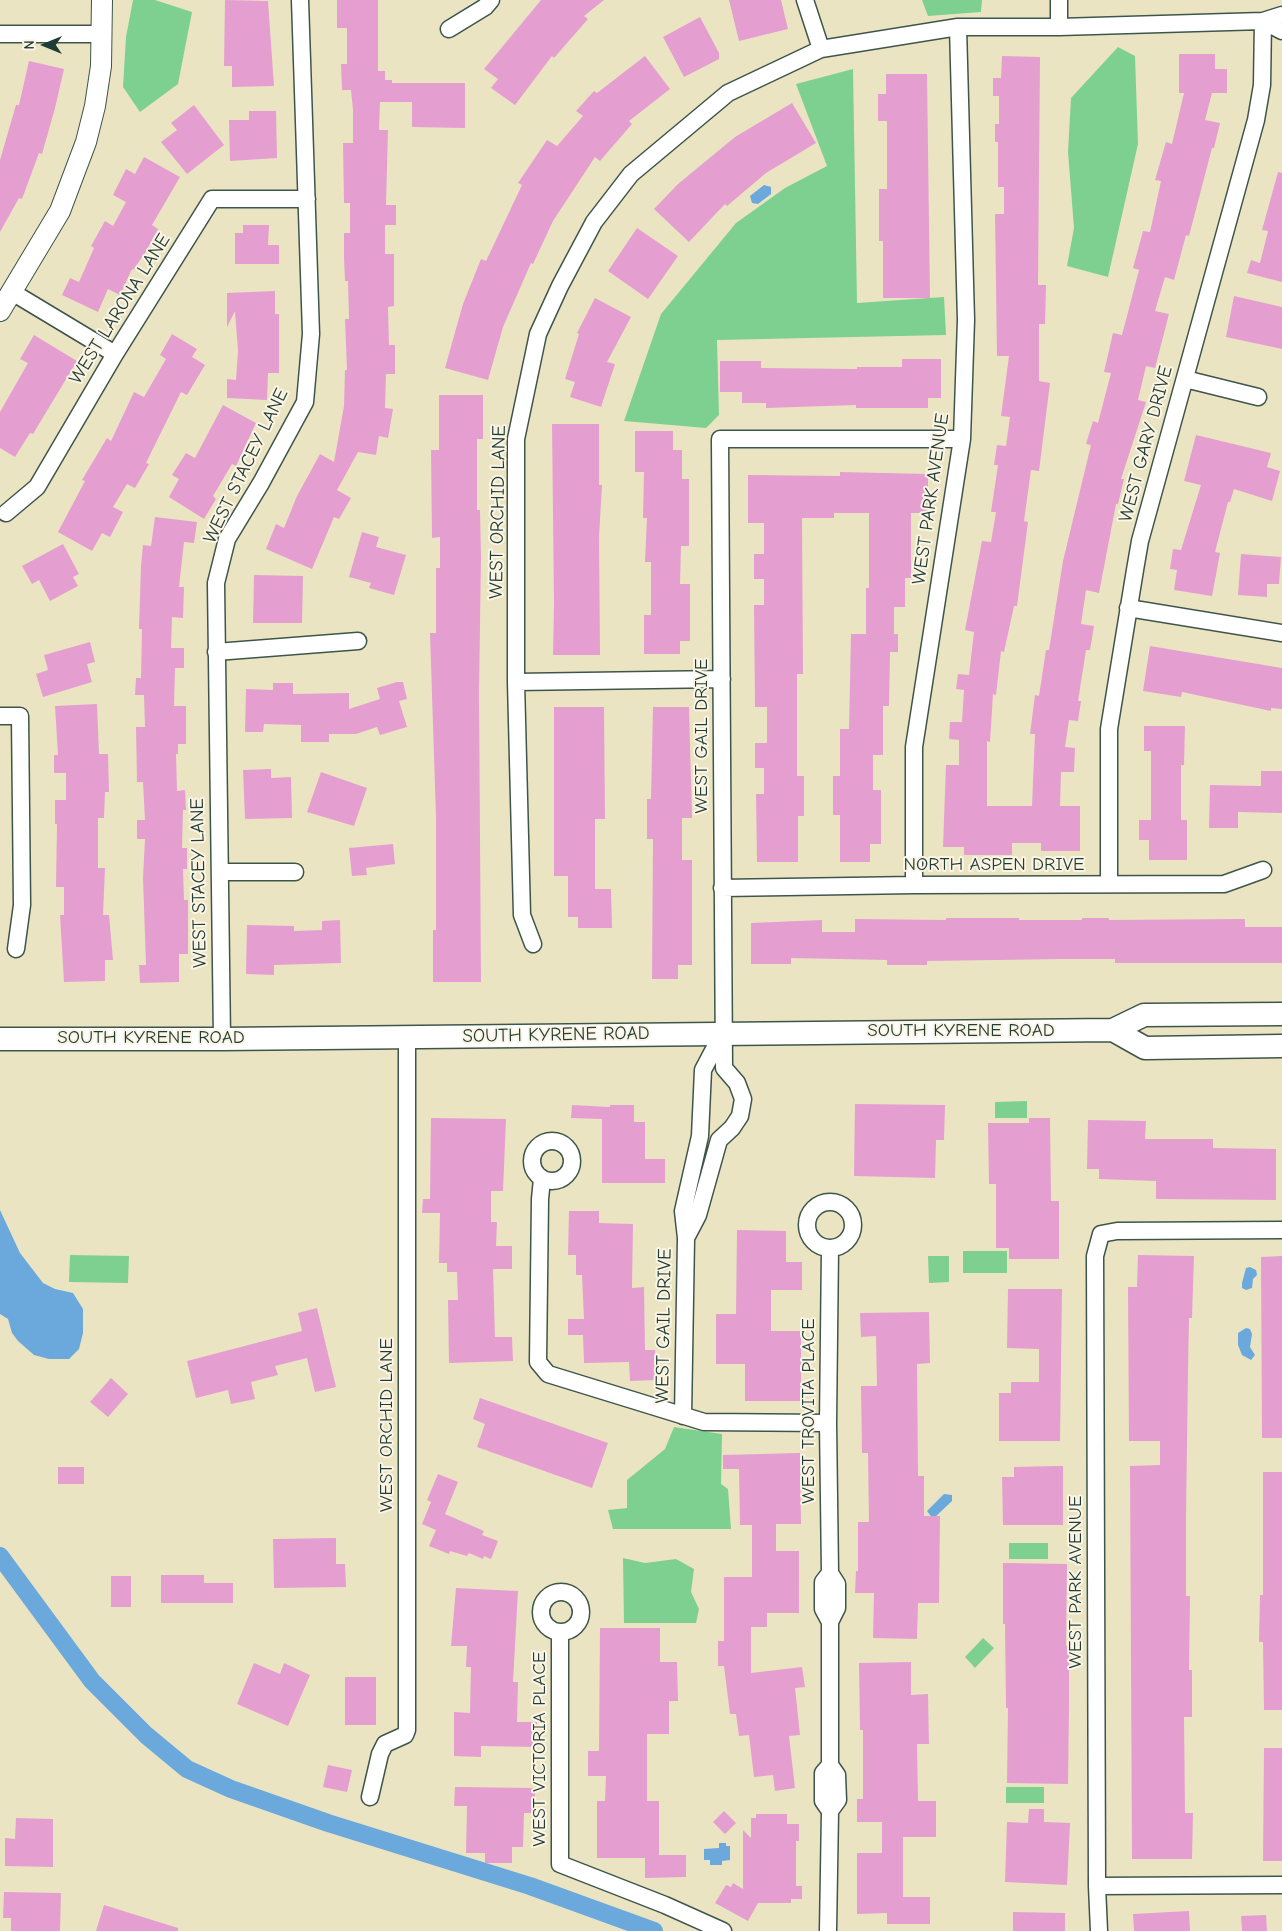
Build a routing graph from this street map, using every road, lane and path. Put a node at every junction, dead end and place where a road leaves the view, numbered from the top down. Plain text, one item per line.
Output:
1 (102, 0) edge
2 (300, 0) edge
3 (491, 0) edge
4 (805, 0) edge
5 (1058, 0) edge
6 (1282, 15) edge
7 (1263, 22) junction
8 (958, 27) junction
9 (1059, 27) junction
10 (449, 29) dead end
11 (1282, 31) edge
12 (0, 34) edge
13 (102, 34) junction
14 (821, 49) junction
15 (307, 199) junction
16 (12, 292) junction
17 (0, 311) edge
18 (115, 354) junction
19 (1185, 379) junction
20 (1258, 397) dead end
21 (962, 439) junction
22 (6, 513) dead end
23 (1128, 608) junction
24 (1282, 633) edge
25 (358, 641) dead end
26 (216, 652) junction
27 (722, 679) junction
28 (516, 682) junction
29 (0, 716) edge
30 (1264, 870) dead end
31 (220, 872) junction
32 (295, 872) dead end
33 (914, 884) junction
34 (1108, 884) junction
35 (722, 888) junction
36 (533, 944) dead end
37 (16, 949) dead end
38 (1282, 1014) edge
39 (1113, 1030) junction
40 (723, 1032) junction
41 (408, 1036) junction
42 (0, 1039) edge
43 (222, 1039) junction
44 (1282, 1046) edge
45 (542, 1179) dead end
46 (1282, 1230) edge
47 (686, 1238) junction
48 (830, 1248) dead end
49 (683, 1416) junction
50 (828, 1424) junction
51 (560, 1633) dead end
52 (370, 1797) dead end
53 (1282, 1884) edge
54 (1097, 1886) junction
55 (723, 1931) edge
56 (828, 1931) edge
57 (1100, 1931) edge

1 - 13 street
2 - 15 street, WEST STACEY LANE
3 - 10 street
4 - 14 street
5 - 9 street
6 - 7 street
7 - 9 street, WEST ORCHID LANE
7 - 11 street
7 - 19 street, WEST GARY DRIVE
8 - 9 street, WEST ORCHID LANE
8 - 14 street, WEST ORCHID LANE
8 - 21 street, WEST PARK AVENUE
12 - 13 street
13 - 16 street
14 - 28 street, WEST ORCHID LANE
15 - 18 street, WEST LARONA LANE
15 - 26 street, WEST STACEY LANE
16 - 17 street
16 - 18 street
18 - 22 street, WEST LARONA LANE
19 - 20 street
19 - 23 street, WEST GARY DRIVE
21 - 27 street, WEST GAIL DRIVE
21 - 33 street, WEST PARK AVENUE
23 - 24 street
23 - 34 street, WEST GARY DRIVE
25 - 26 street
26 - 31 street, WEST STACEY LANE
27 - 28 street
27 - 35 street, WEST GAIL DRIVE
28 - 36 street, WEST ORCHID LANE
29 - 37 street
30 - 34 street, NORTH ASPEN DRIVE
31 - 32 street
31 - 43 street, WEST STACEY LANE
33 - 34 street, NORTH ASPEN DRIVE
33 - 35 street, NORTH ASPEN DRIVE
35 - 40 street, WEST GAIL DRIVE
38 - 39 main road, SOUTH KYRENE ROAD
39 - 40 main road, SOUTH KYRENE ROAD
39 - 44 main road, SOUTH KYRENE ROAD
40 - 41 main road, SOUTH KYRENE ROAD
40 - 47 street, WEST GAIL DRIVE
40 - 47 street, WEST GAIL DRIVE
41 - 43 main road, SOUTH KYRENE ROAD
41 - 52 street, WEST ORCHID LANE
42 - 43 main road, SOUTH KYRENE ROAD
45 - 49 street
46 - 54 street, WEST PARK AVENUE
47 - 49 street, WEST GAIL DRIVE
48 - 50 street, WEST TROVITA PLACE
49 - 50 street
50 - 56 street, WEST TROVITA PLACE
51 - 55 street, WEST VICTORIA PLACE
53 - 54 street
54 - 57 street, WEST PARK AVENUE

